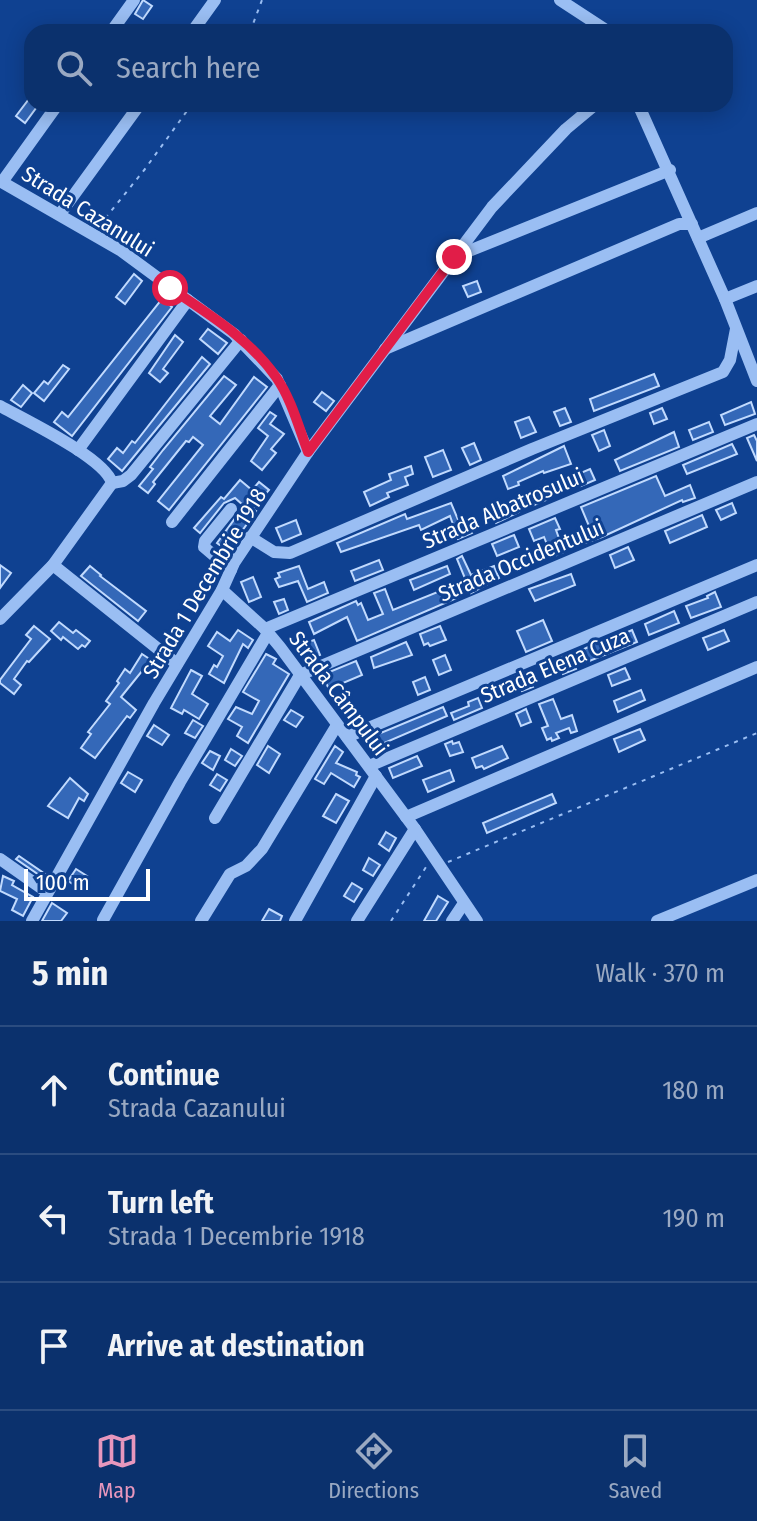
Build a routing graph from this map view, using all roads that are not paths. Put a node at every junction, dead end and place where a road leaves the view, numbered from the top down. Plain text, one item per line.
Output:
1 (134, 0) edge
2 (215, 0) edge
3 (560, 0) edge
4 (117, 24) edge
5 (198, 24) edge
6 (597, 24) edge
7 (52, 112) edge
8 (134, 112) edge
9 (586, 112) edge
10 (642, 112) edge
11 (670, 170) junction
12 (1, 181) edge
13 (757, 213) edge
14 (60, 214) junction
15 (692, 224) junction
16 (698, 238) junction
17 (454, 257) junction
18 (757, 286) edge
19 (725, 299) junction
20 (188, 300) junction
21 (736, 329) junction
22 (241, 340) junction
23 (384, 349) junction
24 (752, 357) edge
25 (757, 381) edge
26 (280, 385) junction
27 (0, 406) edge
28 (757, 424) edge
29 (78, 450) junction
30 (308, 452) junction
31 (757, 482) edge
32 (112, 483) junction
33 (231, 509) dead end
34 (172, 522) dead end
35 (250, 537) junction
36 (53, 565) junction
37 (757, 565) edge
38 (231, 570) junction
39 (222, 590) junction
40 (757, 602) edge
41 (0, 619) edge
42 (266, 631) junction
43 (177, 664) junction
44 (757, 667) edge
45 (300, 675) junction
46 (337, 725) junction
47 (347, 737) junction
48 (373, 771) junction
49 (406, 817) junction
50 (215, 818) dead end
51 (415, 829) junction
52 (0, 859) edge
53 (757, 880) edge
54 (47, 892) junction
55 (464, 903) junction
56 (103, 920) edge
57 (32, 921) edge
58 (201, 921) edge
59 (295, 921) edge
60 (357, 921) edge
61 (452, 921) edge
62 (477, 921) edge
63 (657, 921) edge

1 - 4 street
2 - 5 street
3 - 6 street
7 - 12 street
8 - 14 street
9 - 17 street, Strada 1 Decembrie 1918
10 - 11 street
11 - 15 street
11 - 17 street
12 - 14 street, Strada Cazanului
13 - 16 street
14 - 20 street, Strada Cazanului
15 - 16 street
15 - 23 street
16 - 19 street
17 - 23 street, Strada 1 Decembrie 1918
18 - 19 street
19 - 21 street
20 - 22 street, Strada Cazanului
20 - 29 street
21 - 24 street
21 - 35 street
22 - 26 street, Strada Cazanului
22 - 32 street
23 - 30 street, Strada 1 Decembrie 1918
24 - 25 street
26 - 30 street, Strada Cazanului
26 - 34 street
27 - 29 street
28 - 42 street, Strada Albatrosului
29 - 32 street
30 - 35 street, Strada 1 Decembrie 1918
31 - 45 street, Strada Occidentului
32 - 36 street
33 - 38 street
35 - 38 street, Strada 1 Decembrie 1918
36 - 41 street
36 - 43 street
37 - 47 street
38 - 39 street, Strada 1 Decembrie 1918
39 - 42 street, Strada Câmpului
39 - 43 street, Strada 1 Decembrie 1918
40 - 48 street, Strada Elena Cuza
42 - 45 street, Strada Câmpului
42 - 56 street
43 - 54 street, Strada 1 Decembrie 1918
44 - 49 street
45 - 46 street, Strada Câmpului
45 - 50 street
46 - 47 street, Strada Câmpului
46 - 58 street
47 - 48 street, Strada Câmpului
48 - 49 street, Strada Câmpului
48 - 59 street
49 - 51 street, Strada Câmpului
51 - 55 street, Strada Câmpului
51 - 60 street
52 - 54 street
53 - 63 street
54 - 57 street, Strada 1 Decembrie 1918
55 - 61 street
55 - 62 street, Strada Câmpului

